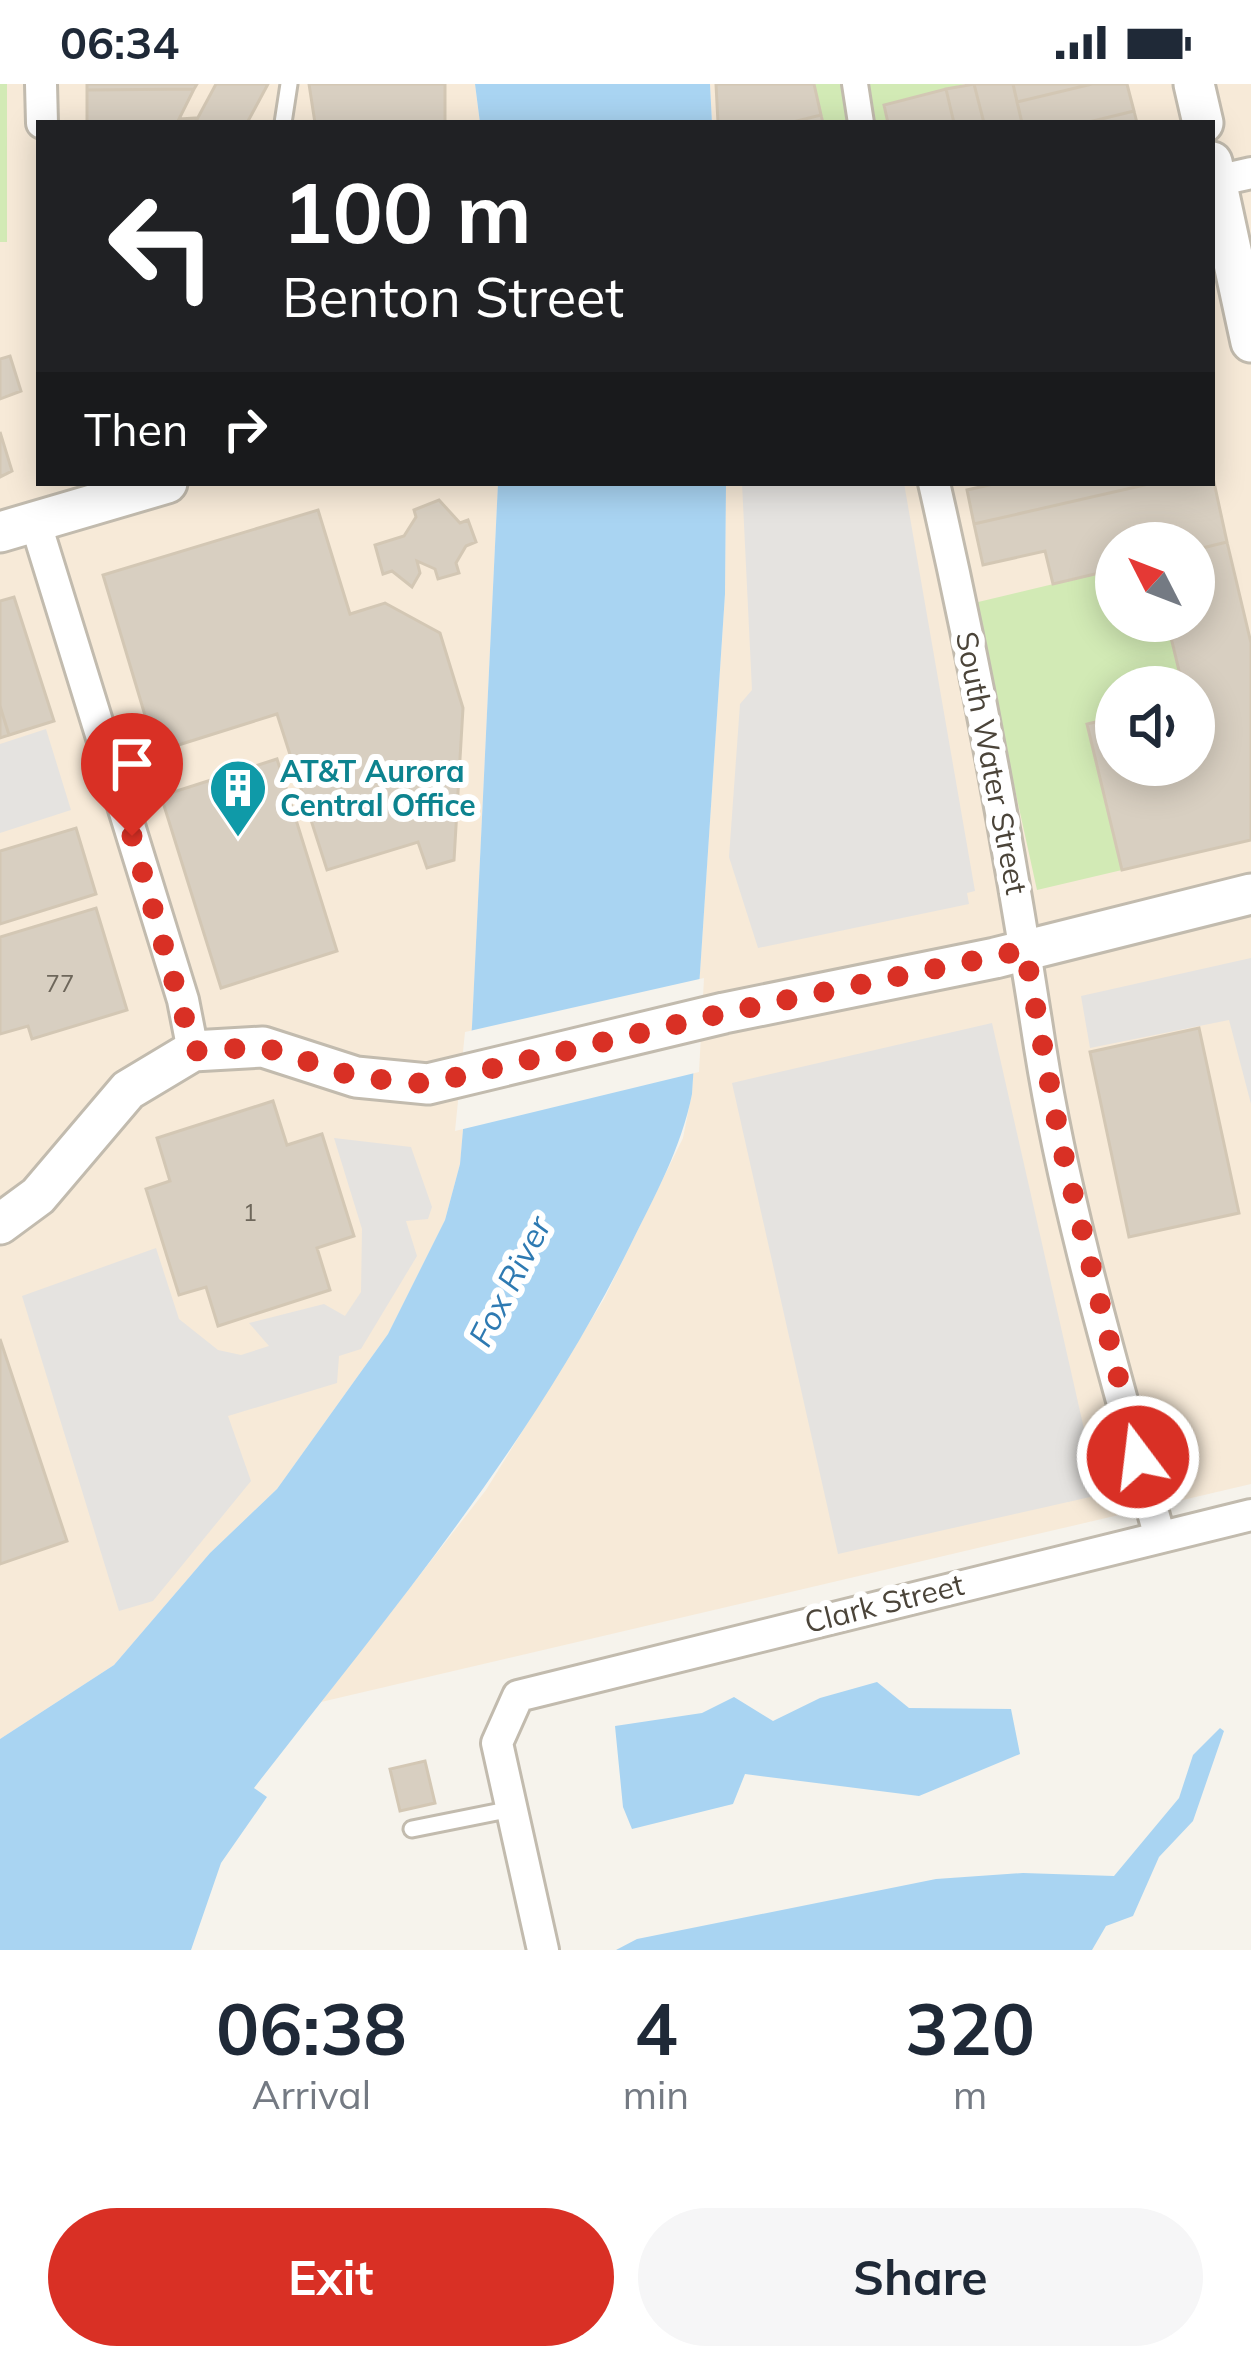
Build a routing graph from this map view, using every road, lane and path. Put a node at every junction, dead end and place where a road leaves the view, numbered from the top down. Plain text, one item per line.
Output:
1 (41, 84) edge
2 (289, 84) edge
3 (855, 84) edge
4 (1194, 84) edge
5 (42, 120) edge
6 (283, 120) edge
7 (861, 120) edge
8 (1202, 120) edge
9 (1223, 174) edge
10 (1251, 342) edge
11 (145, 486) edge
12 (935, 486) edge
13 (102, 492) edge
14 (18, 526) edge
15 (1251, 894) edge
16 (1025, 950) junction
17 (194, 1051) junction
18 (0, 1224) edge
19 (1251, 1515) edge
20 (1159, 1534) junction
21 (512, 1809) junction
22 (412, 1829) dead end
23 (543, 1950) edge

1 - 5 street
2 - 6 lane
3 - 7 street
4 - 8 street
9 - 10 street
11 - 13 street
12 - 16 street, South Water Street
13 - 14 street
14 - 17 street
15 - 16 street
16 - 17 street
16 - 20 street, South Water Street
17 - 18 street
19 - 20 street, Clark Street
20 - 21 street, Clark Street
21 - 22 lane
21 - 23 street

